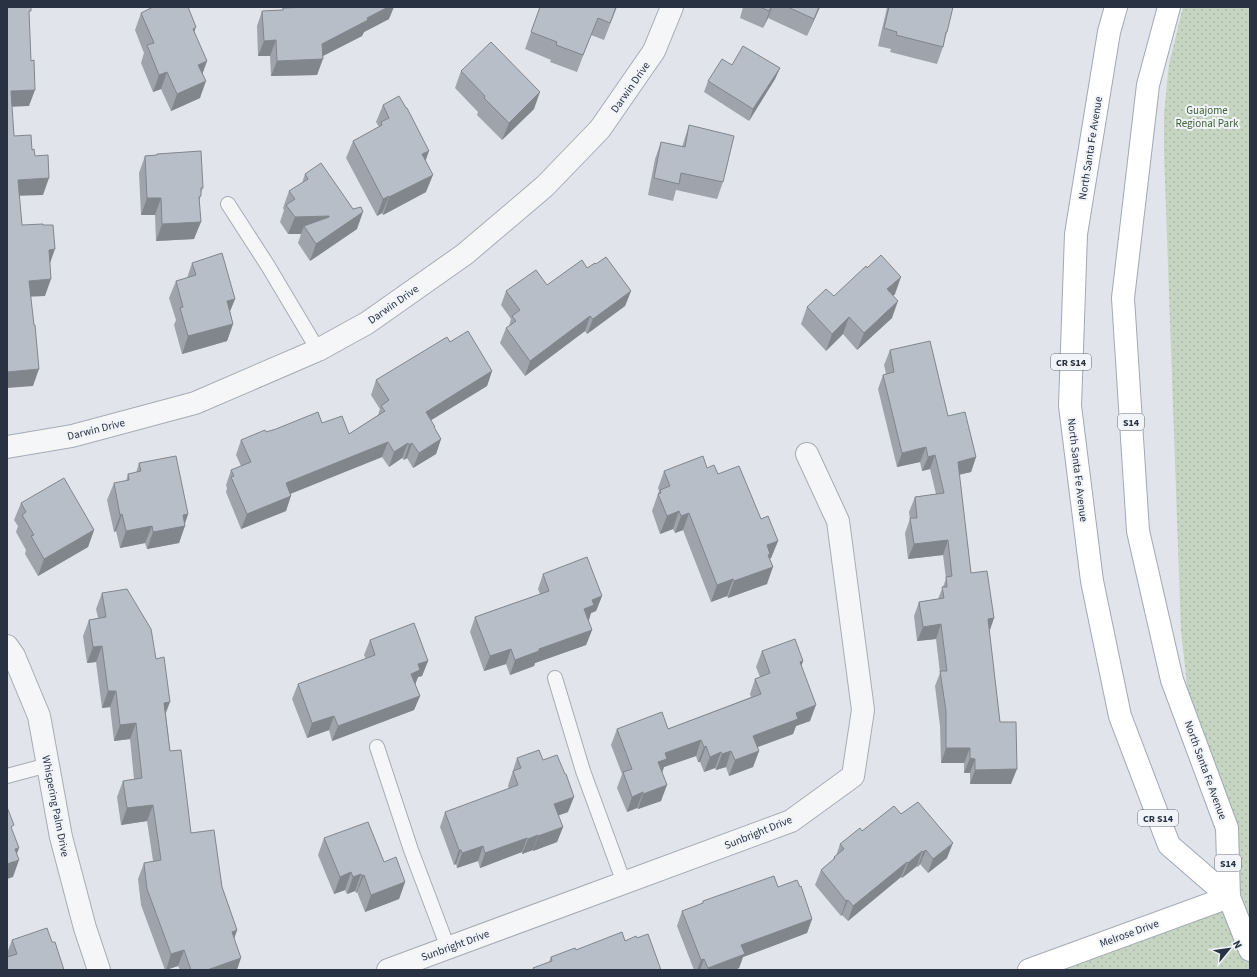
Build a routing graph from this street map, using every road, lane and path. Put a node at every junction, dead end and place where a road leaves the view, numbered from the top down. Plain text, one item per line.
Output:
1 (672, 7) edge
2 (1116, 7) edge
3 (1170, 7) edge
4 (228, 204) dead end
5 (318, 350) junction
6 (7, 447) edge
7 (807, 454) dead end
8 (7, 646) edge
9 (555, 678) dead end
10 (377, 747) dead end
11 (48, 764) junction
12 (7, 776) edge
13 (624, 883) junction
14 (1229, 897) junction
15 (448, 948) junction
16 (1250, 950) edge
17 (99, 970) edge
18 (388, 970) edge
19 (1028, 970) edge

1 - 5 street, Darwin Drive
2 - 14 main road, North Santa Fe Avenue / CR S14
3 - 14 main road, North Santa Fe Avenue / S14
4 - 5 lane
5 - 6 street, Darwin Drive
7 - 13 street, Sunbright Drive
8 - 11 street, Whispering Palm Drive
9 - 13 lane
10 - 15 lane
11 - 12 lane
11 - 17 street, Whispering Palm Drive
13 - 15 street, Sunbright Drive
14 - 16 main road, North Santa Fe Avenue / CR S14
14 - 19 main road, Melrose Drive
15 - 18 street, Sunbright Drive

